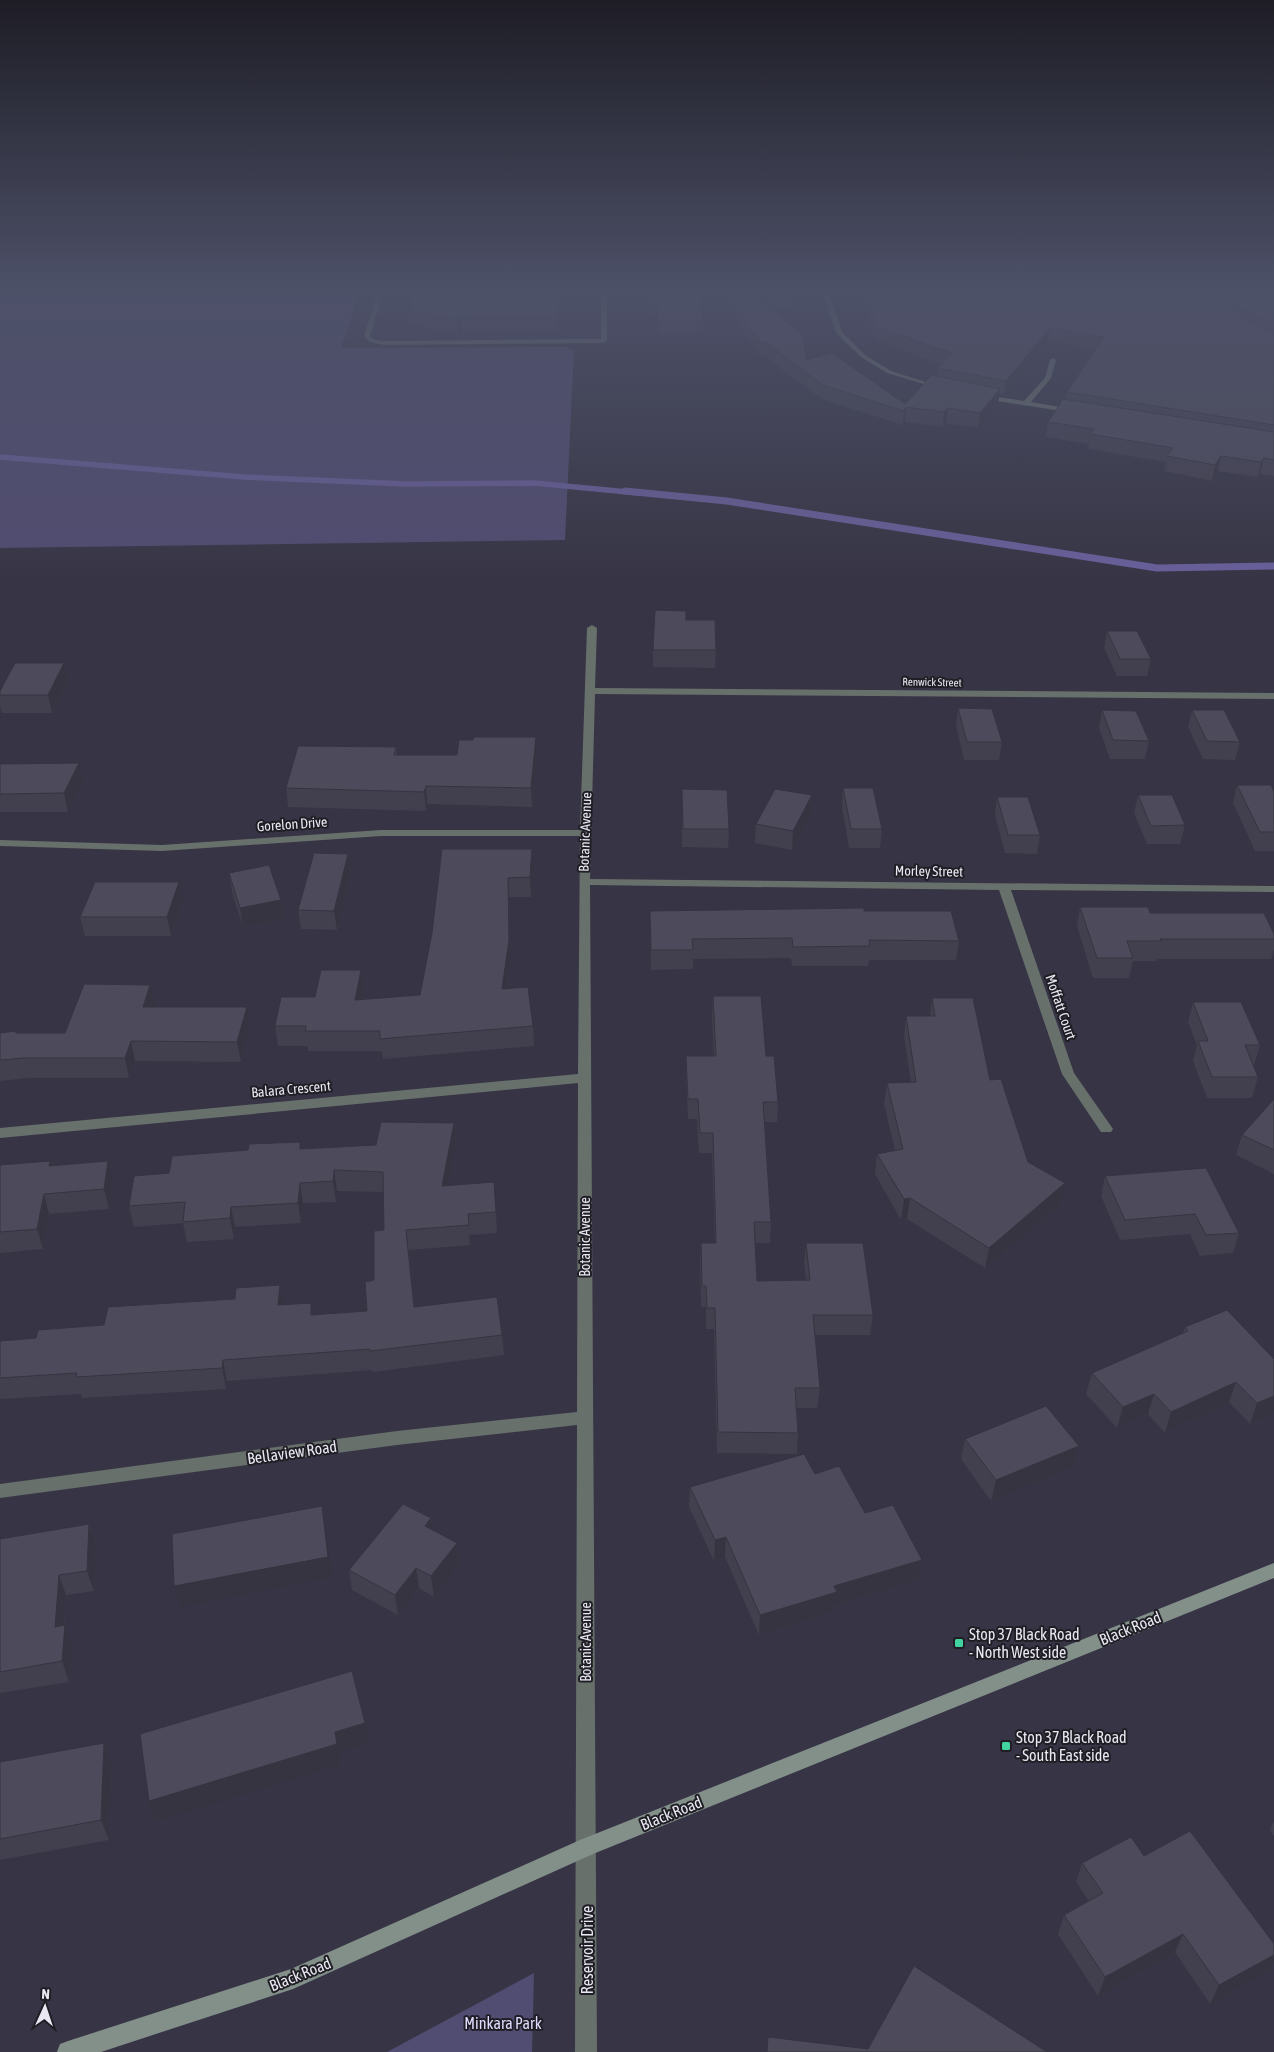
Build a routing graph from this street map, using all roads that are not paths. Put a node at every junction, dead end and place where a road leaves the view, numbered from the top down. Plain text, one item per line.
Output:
1 (937, 387) edge
2 (1041, 387) edge
3 (947, 390) edge
4 (971, 395) edge
5 (1026, 404) junction
6 (1083, 413) edge
7 (592, 628) dead end
8 (590, 691) junction
9 (1274, 696) edge
10 (585, 833) junction
11 (0, 844) edge
12 (584, 882) junction
13 (1004, 887) junction
14 (1274, 889) edge
15 (585, 1078) junction
16 (1106, 1128) dead end
17 (0, 1133) edge
18 (585, 1418) junction
19 (0, 1491) edge
20 (1274, 1570) edge
21 (587, 1847) junction
22 (68, 2052) edge
23 (586, 2052) edge

1 - 3 street
2 - 5 street
4 - 5 street
5 - 6 street
7 - 8 street, Botanic Avenue
8 - 9 street, Renwick Street
8 - 10 street, Botanic Avenue
10 - 11 street, Gorelon Drive
10 - 12 street, Botanic Avenue
12 - 13 street, Morley Street
12 - 15 street, Botanic Avenue
13 - 14 street, Morley Street
13 - 16 street, Moffatt Court
15 - 17 street, Balara Crescent
15 - 18 street, Botanic Avenue
18 - 19 street, Bellaview Road
18 - 21 street, Botanic Avenue
20 - 21 main road, Black Road
21 - 22 main road, Black Road
21 - 23 street, Reservoir Drive

